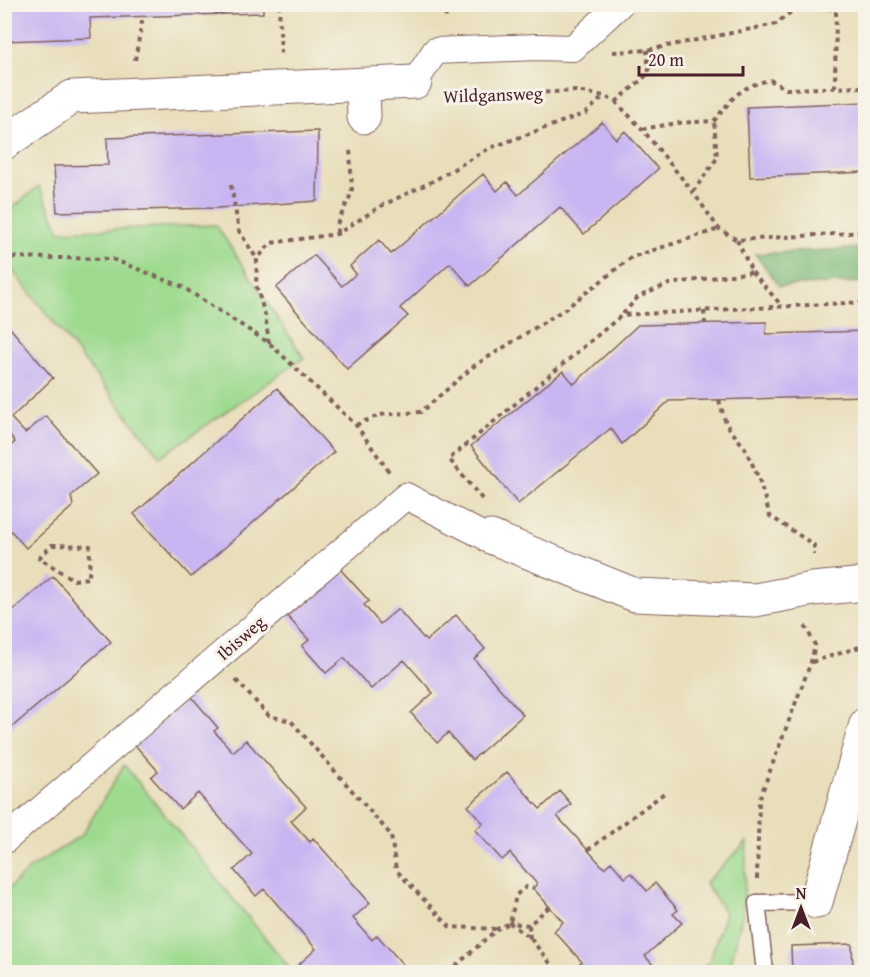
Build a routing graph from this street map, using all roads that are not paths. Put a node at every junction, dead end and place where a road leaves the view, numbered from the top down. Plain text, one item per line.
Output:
1 (620, 4) edge
2 (415, 82) joint
3 (363, 85) junction
4 (357, 131) road end
5 (4, 143) edge
6 (486, 536) joint
7 (866, 584) edge
8 (866, 724) edge
9 (4, 840) edge
10 (816, 902) joint
11 (765, 972) edge

1 - 2 street
2 - 3 street
3 - 4 street
3 - 5 street
6 - 7 street
6 - 9 street, Ibisweg
8 - 10 street
10 - 11 lane

